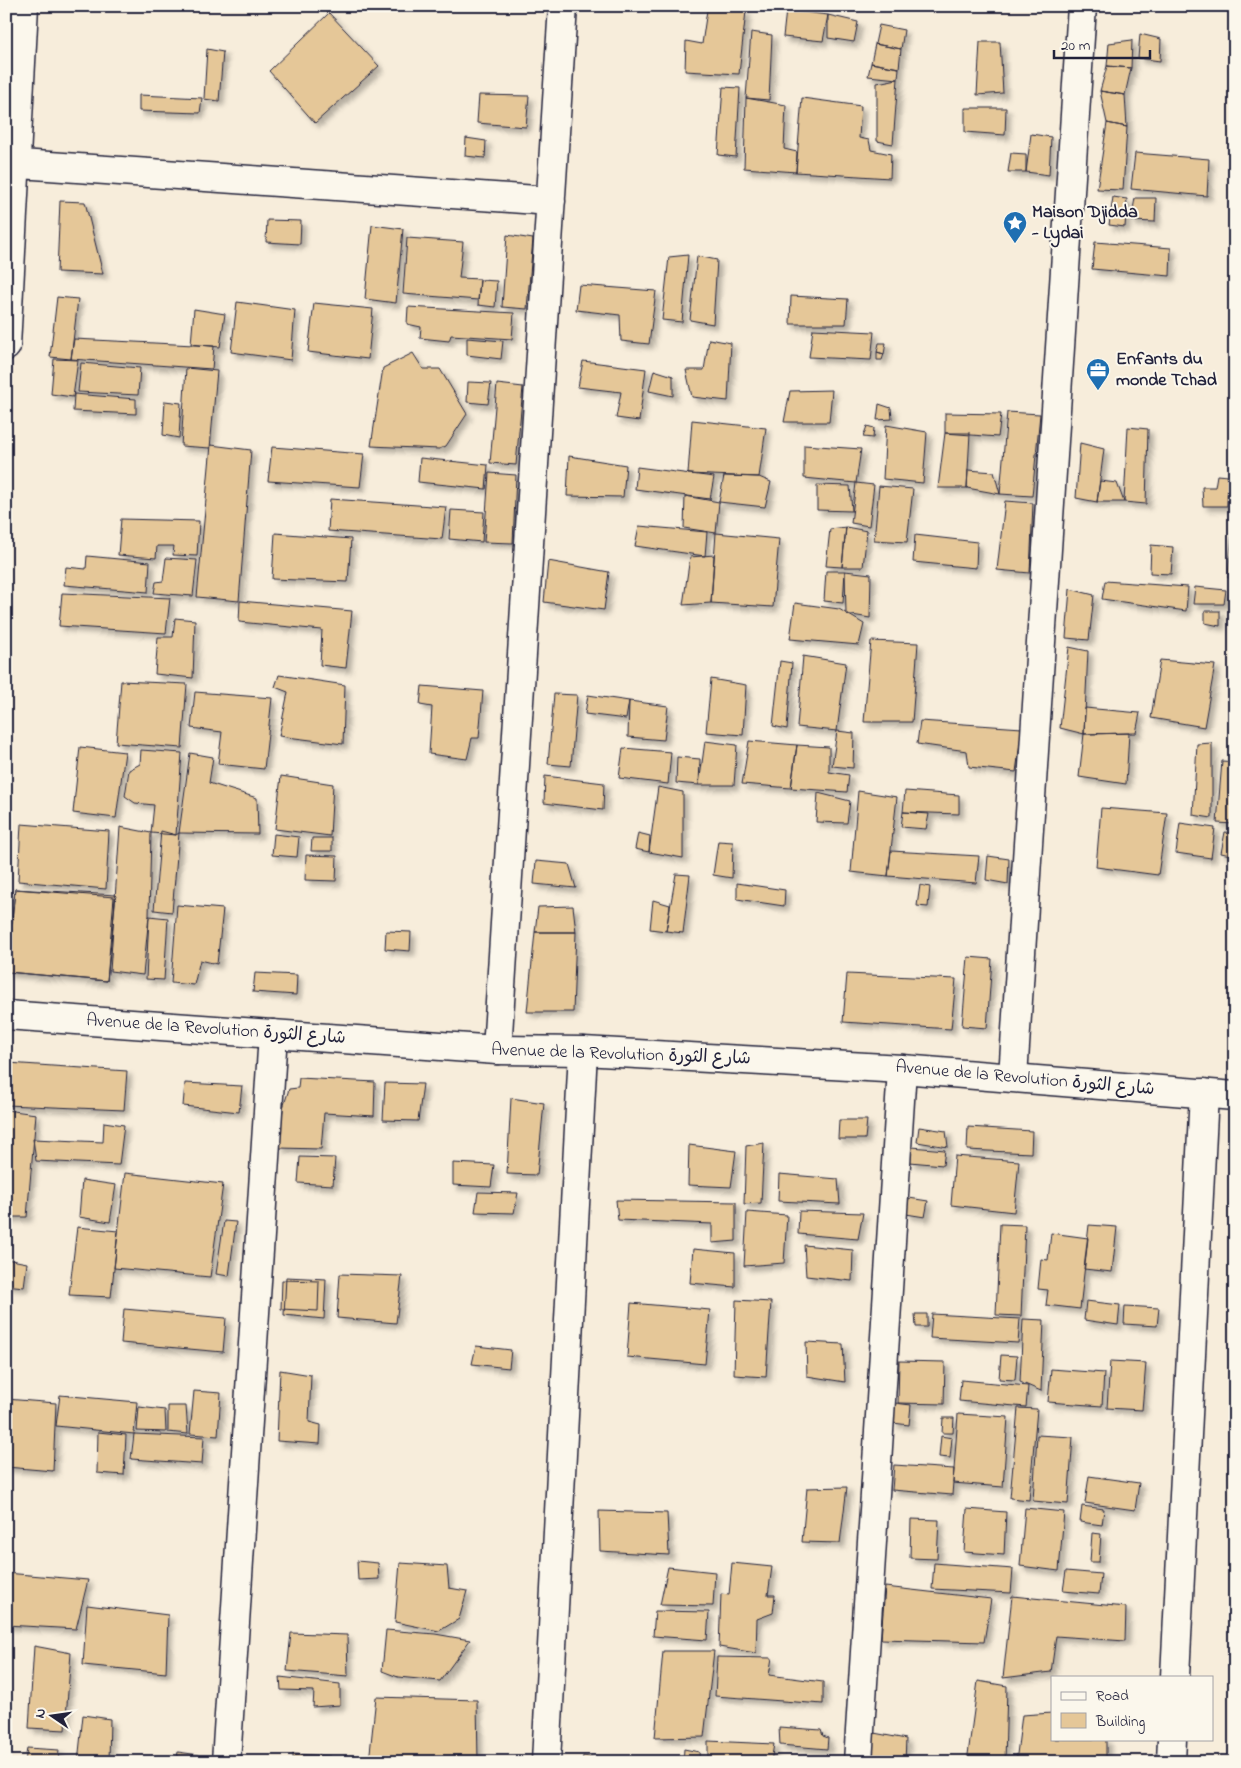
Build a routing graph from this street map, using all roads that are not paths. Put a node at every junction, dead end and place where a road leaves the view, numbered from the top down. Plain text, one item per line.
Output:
1 (24, 6) edge
2 (563, 6) edge
3 (1082, 6) edge
4 (10, 163) edge
5 (551, 201) junction
6 (6, 346) edge
7 (6, 1015) edge
8 (274, 1034) junction
9 (497, 1050) junction
10 (583, 1051) junction
11 (902, 1069) junction
12 (1013, 1077) junction
13 (1204, 1093) junction
14 (1235, 1096) edge
15 (1175, 1676) edge
16 (1172, 1740) edge
17 (226, 1762) edge
18 (546, 1762) edge
19 (858, 1762) edge
20 (1171, 1762) edge

1 - 4 street
2 - 5 street
3 - 12 street
4 - 5 street
4 - 6 street
5 - 9 street
7 - 8 street, Avenue de la Revolution شارع الثورة
8 - 9 street, Avenue de la Revolution شارع الثورة
8 - 17 street
9 - 10 street, Avenue de la Revolution شارع الثورة
10 - 11 street, Avenue de la Revolution شارع الثورة
10 - 18 street
11 - 12 street, Avenue de la Revolution شارع الثورة
11 - 19 street
12 - 13 street, Avenue de la Revolution شارع الثورة
13 - 14 street, Avenue de la Revolution شارع الثورة
13 - 15 street
16 - 20 street

